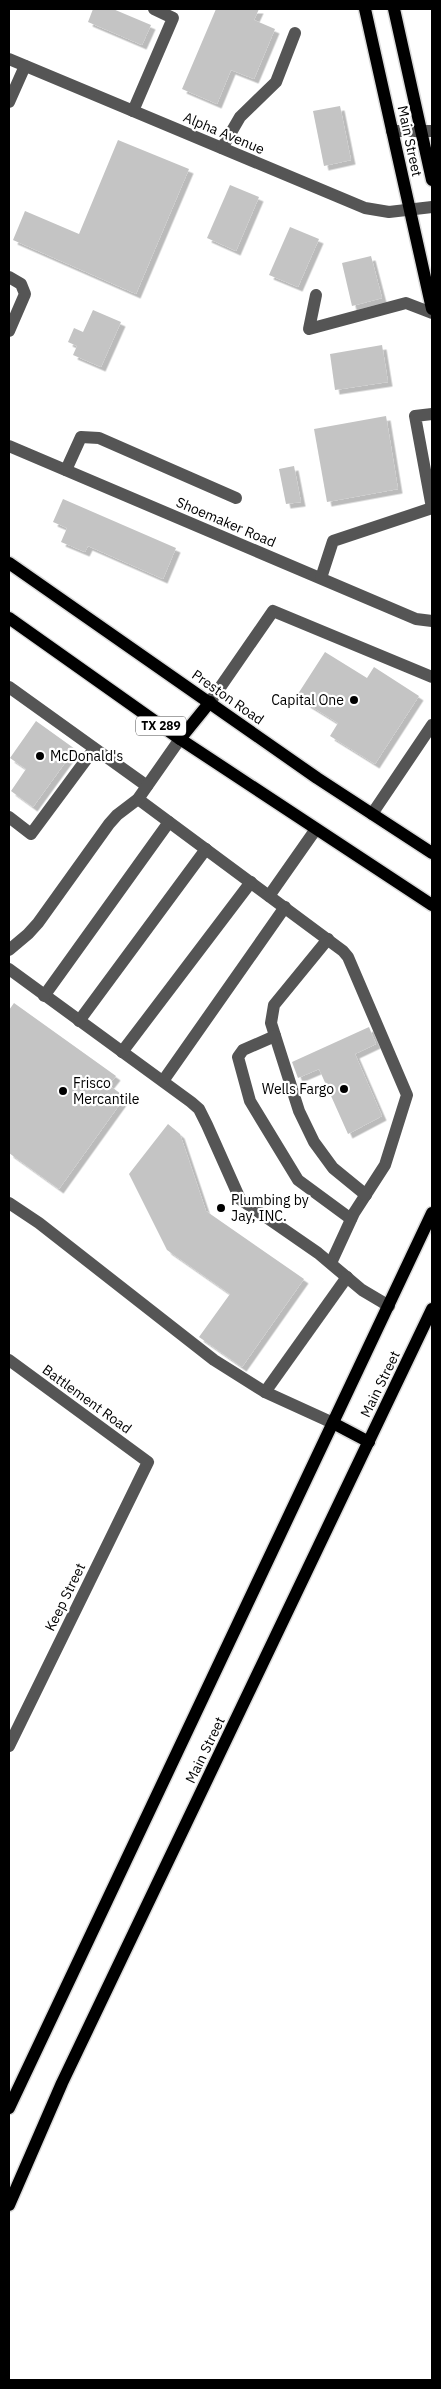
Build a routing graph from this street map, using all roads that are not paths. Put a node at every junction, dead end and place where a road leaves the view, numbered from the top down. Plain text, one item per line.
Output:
1 (154, 9) edge
2 (365, 9) edge
3 (394, 9) edge
4 (294, 33) dead end
5 (9, 59) edge
6 (25, 66) junction
7 (9, 102) edge
8 (134, 111) junction
9 (392, 131) junction
10 (427, 131) edge
11 (222, 148) junction
12 (432, 180) edge
13 (432, 206) edge
14 (409, 210) junction
15 (9, 277) edge
16 (316, 295) dead end
17 (432, 309) edge
18 (432, 313) edge
19 (9, 331) edge
20 (432, 414) edge
21 (9, 446) edge
22 (66, 470) junction
23 (236, 498) dead end
24 (9, 563) edge
25 (321, 578) junction
26 (9, 618) edge
27 (432, 621) edge
28 (432, 677) edge
29 (11, 694) edge
30 (210, 702) junction
31 (432, 725) edge
32 (180, 739) junction
33 (94, 749) junction
34 (147, 786) junction
35 (138, 799) junction
36 (372, 814) junction
37 (9, 817) edge
38 (169, 822) junction
39 (316, 829) junction
40 (206, 849) junction
41 (432, 853) edge
42 (251, 882) junction
43 (269, 896) junction
44 (432, 905) edge
45 (285, 907) junction
46 (328, 939) junction
47 (9, 950) edge
48 (9, 969) edge
49 (44, 996) junction
50 (79, 1021) junction
51 (275, 1036) junction
52 (122, 1052) junction
53 (163, 1081) junction
54 (366, 1195) junction
55 (9, 1203) edge
56 (432, 1213) edge
57 (351, 1218) junction
58 (331, 1263) junction
59 (347, 1277) junction
60 (389, 1306) junction
61 (432, 1309) edge
62 (9, 1360) edge
63 (265, 1392) junction
64 (333, 1423) junction
65 (369, 1442) junction
66 (148, 1462) joint
67 (9, 1746) edge
68 (9, 2108) edge
69 (9, 2205) edge

1 - 8 street
2 - 9 main road, Main Street
3 - 10 main road, Main Street
4 - 11 street
5 - 6 street, Alpha Avenue
6 - 7 street
6 - 8 street, Alpha Avenue
8 - 11 street, Alpha Avenue
9 - 10 street
9 - 14 main road, Main Street
10 - 12 main road, Main Street
11 - 14 street, Alpha Avenue
13 - 14 street, Alpha Avenue
14 - 17 main road, Main Street
15 - 19 street
16 - 18 street
20 - 25 street
21 - 22 street, Shoemaker Road
22 - 23 street
22 - 25 street, Shoemaker Road
24 - 30 main road, Preston Road
25 - 27 street, Shoemaker Road
26 - 32 main road, TX 289
28 - 30 street
29 - 33 street
30 - 32 main road
30 - 36 main road, Preston Road
31 - 36 street
32 - 34 street
32 - 39 main road, TX 289
33 - 34 street
33 - 37 street
34 - 35 street
35 - 38 street
35 - 47 street
36 - 41 main road, Preston Road
38 - 40 street
38 - 49 street
39 - 43 street
39 - 44 main road, TX 289
40 - 42 street
40 - 50 street
42 - 43 street
42 - 52 street
43 - 45 street
45 - 46 street
45 - 53 street
46 - 51 street
46 - 54 street
48 - 49 street
49 - 50 street
50 - 52 street
51 - 54 street
51 - 57 street
52 - 53 street
53 - 58 street
54 - 57 street
55 - 63 street
56 - 60 main road, Main Street
57 - 58 street
58 - 59 street
59 - 60 street
59 - 63 street
60 - 64 main road, Main Street
61 - 65 main road, Main Street
62 - 66 street, Battlement Road
63 - 64 street
64 - 65 main road
64 - 68 main road, Main Street
65 - 69 main road, Main Street
66 - 67 street, Keep Street

